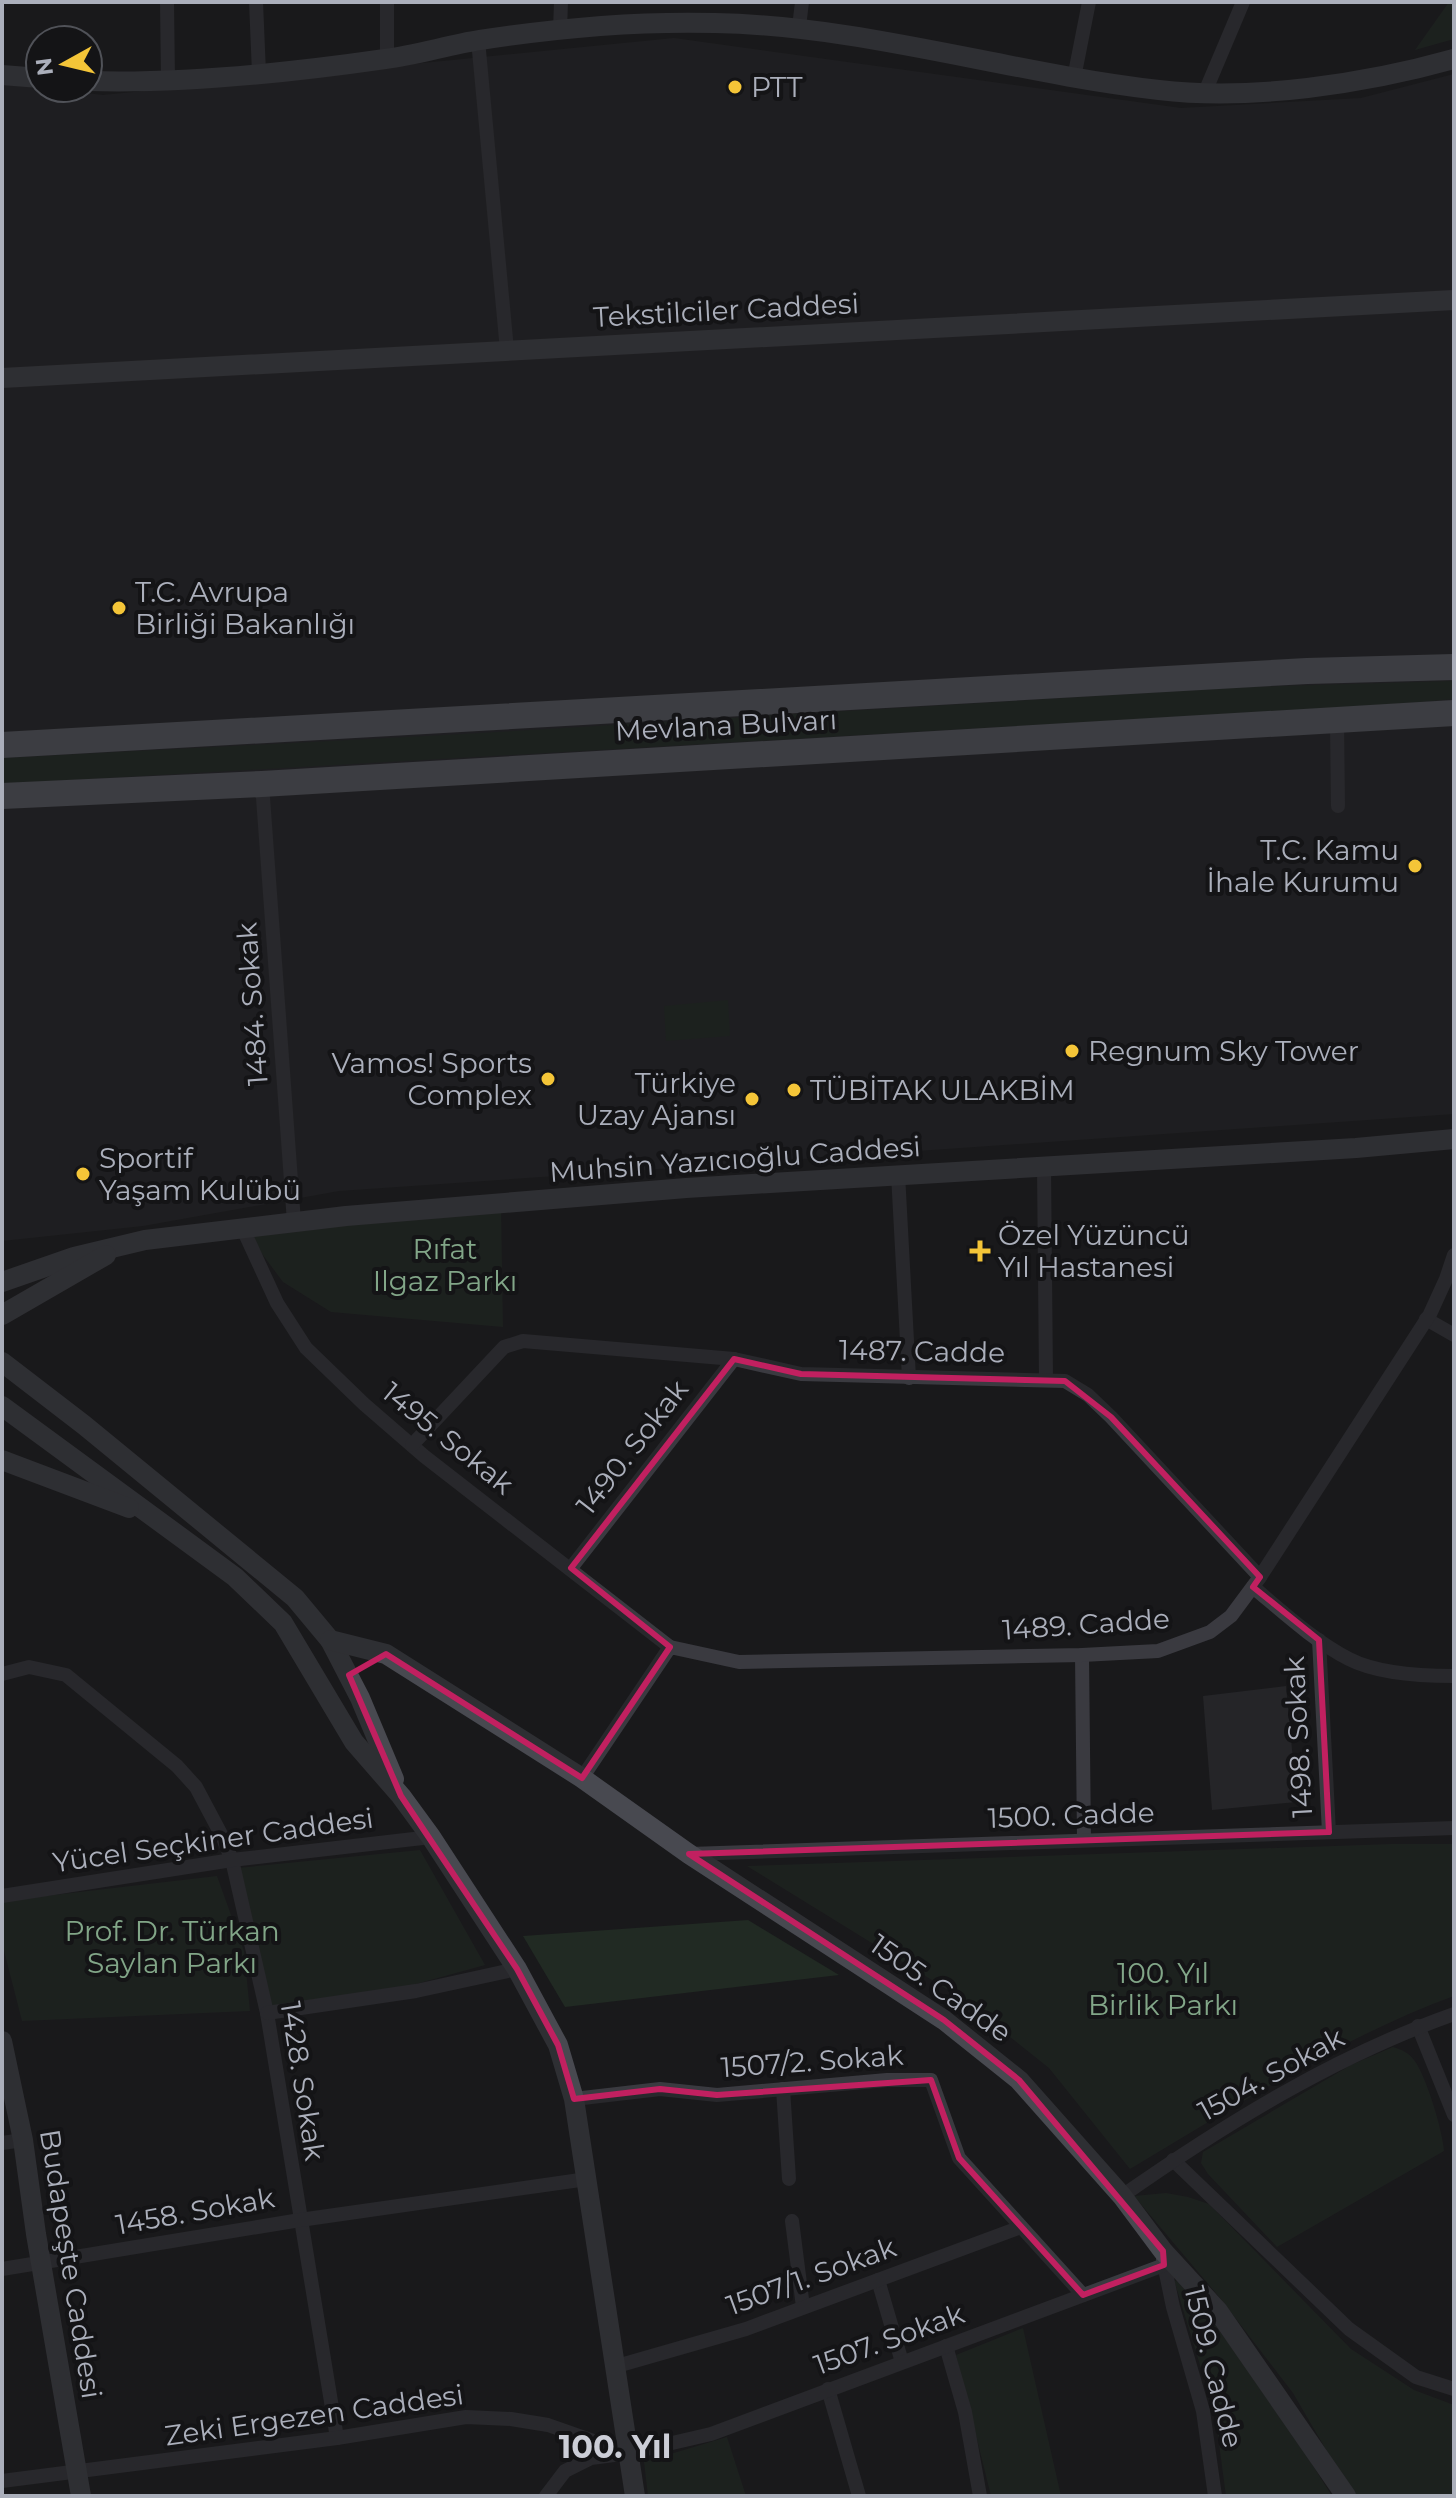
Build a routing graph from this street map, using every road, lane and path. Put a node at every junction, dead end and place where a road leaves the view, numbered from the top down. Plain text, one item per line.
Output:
1 (167, 2) edge
2 (256, 2) edge
3 (387, 2) edge
4 (561, 2) edge
5 (802, 2) edge
6 (1089, 2) edge
7 (1243, 2) edge
8 (799, 27) junction
9 (560, 30) junction
10 (478, 40) junction
11 (387, 59) junction
12 (1454, 59) edge
13 (259, 73) junction
14 (2, 75) edge
15 (24, 77) edge
16 (1074, 78) junction
17 (168, 80) junction
18 (104, 81) edge
19 (1205, 92) junction
20 (1454, 300) edge
21 (507, 350) junction
22 (2, 378) edge
23 (1454, 667) edge
24 (1454, 713) edge
25 (1337, 722) junction
26 (2, 745) edge
27 (262, 784) junction
28 (2, 796) edge
29 (1338, 806) dead end
30 (1454, 1139) edge
31 (1356, 1148) junction
32 (1454, 1151) edge
33 (1044, 1166) junction
34 (898, 1174) junction
35 (294, 1222) junction
36 (242, 1227) junction
37 (120, 1246) junction
38 (1454, 1255) edge
39 (2, 1282) edge
40 (2, 1315) edge
41 (1426, 1319) junction
42 (1454, 1335) edge
43 (734, 1359) junction
44 (2, 1362) edge
45 (909, 1378) junction
46 (1046, 1379) junction
47 (2, 1406) edge
48 (412, 1445) junction
49 (2, 1460) edge
50 (153, 1517) junction
51 (571, 1568) junction
52 (1257, 1582) junction
53 (330, 1640) junction
54 (1319, 1640) junction
55 (670, 1647) junction
56 (386, 1654) junction
57 (1082, 1655) junction
58 (304, 1661) junction
59 (2, 1674) edge
60 (349, 1675) junction
61 (1454, 1676) edge
62 (322, 1690) junction
63 (582, 1778) junction
64 (401, 1796) junction
65 (1454, 1828) edge
66 (1329, 1832) junction
67 (431, 1837) junction
68 (1084, 1840) junction
69 (689, 1854) junction
70 (232, 1860) junction
71 (2, 1896) edge
72 (517, 1969) junction
73 (267, 2013) junction
74 (1454, 2014) edge
75 (1418, 2026) junction
76 (2, 2041) edge
77 (783, 2089) junction
78 (574, 2099) junction
79 (1454, 2115) edge
80 (23, 2140) junction
81 (2, 2143) edge
82 (1173, 2160) junction
83 (587, 2179) junction
84 (789, 2179) dead end
85 (1122, 2196) junction
86 (300, 2220) junction
87 (792, 2221) dead end
88 (1021, 2227) junction
89 (1163, 2258) junction
90 (41, 2263) junction
91 (2, 2269) edge
92 (878, 2280) junction
93 (1083, 2295) junction
94 (803, 2307) junction
95 (946, 2346) junction
96 (902, 2362) junction
97 (617, 2366) junction
98 (828, 2389) junction
99 (1454, 2389) edge
100 (337, 2438) junction
101 (629, 2453) junction
102 (77, 2473) junction
103 (2, 2481) edge
104 (81, 2496) edge
105 (546, 2496) edge
106 (635, 2496) edge
107 (859, 2496) edge
108 (980, 2496) edge
109 (1215, 2496) edge
110 (1346, 2496) edge

1 - 17 street
2 - 13 street
3 - 11 street
4 - 9 street
5 - 8 street
6 - 16 street
7 - 19 street
8 - 9 main road
8 - 16 main road
9 - 10 main road
10 - 11 main road
10 - 21 street
11 - 13 main road
12 - 19 main road
13 - 17 main road
14 - 15 main road
16 - 19 main road
17 - 18 main road
20 - 21 main road, Tekstilciler Caddesi
21 - 22 main road, Tekstilciler Caddesi
23 - 26 highway, Mevlana Bulvarı
24 - 25 highway, Mevlana Bulvarı
25 - 27 highway, Mevlana Bulvarı
25 - 29 street
27 - 28 highway, Mevlana Bulvarı
27 - 35 street, 1484. Sokak
30 - 31 main road, Muhsin Yazıcıoğlu Caddesi
31 - 32 main road, Muhsin Yazıcıoğlu Caddesi
31 - 33 main road, Muhsin Yazıcıoğlu Caddesi
33 - 34 main road, Muhsin Yazıcıoğlu Caddesi
33 - 46 street
34 - 35 main road, Muhsin Yazıcıoğlu Caddesi
34 - 45 street
35 - 36 main road, Muhsin Yazıcıoğlu Caddesi
36 - 37 main road, Muhsin Yazıcıoğlu Caddesi
36 - 48 street, 1495. Sokak
37 - 39 main road, Muhsin Yazıcıoğlu Caddesi
37 - 40 main road, Muhsin Yazıcıoğlu Caddesi
38 - 41 street, 1489. Cadde
41 - 42 street
41 - 52 street, 1489. Cadde
43 - 45 street, 1487. Cadde
43 - 48 street, 1487. Cadde
43 - 51 street, 1490. Sokak
44 - 53 main road
45 - 46 street, 1487. Cadde
46 - 52 street, 1487. Cadde
47 - 50 main road
48 - 51 street, 1495. Sokak
49 - 50 main road
50 - 58 main road
51 - 55 street, 1495. Sokak
52 - 54 street, 1487. Cadde
52 - 57 street, 1489. Cadde
53 - 56 main road, 1505. Cadde
53 - 58 main road
53 - 60 main road
54 - 61 street
54 - 66 street, 1498. Sokak
55 - 57 street, 1489. Cadde
55 - 63 street
56 - 60 main road
56 - 63 main road, 1505. Cadde
57 - 68 street
58 - 62 main road
59 - 70 street, 1428. Sokak
60 - 62 main road
60 - 64 main road
62 - 64 main road
63 - 69 main road, 1505. Cadde
64 - 67 main road
65 - 66 street, 1500. Cadde
66 - 68 street, 1500. Cadde
67 - 70 street, Yücel Seçkiner Caddesi
67 - 72 main road
68 - 69 street, 1500. Cadde
69 - 85 main road, 1505. Cadde
70 - 71 street, Yücel Seçkiner Caddesi
70 - 73 street, 1428. Sokak
72 - 73 street
72 - 78 main road
73 - 86 street, 1428. Sokak
74 - 75 street, 1504. Sokak
75 - 79 street
75 - 82 street, 1504. Sokak
76 - 80 main road, Budapeşte Caddesi
77 - 78 street, 1507/2. Sokak
77 - 84 street
77 - 88 street, 1507/2. Sokak
78 - 83 main road
80 - 81 street
80 - 90 main road, Budapeşte Caddesi
82 - 85 street, 1504. Sokak
82 - 99 street
83 - 86 street, 1458. Sokak
83 - 97 main road
85 - 89 main road, 1505. Cadde
86 - 90 street, 1458. Sokak
86 - 100 street, 1428. Sokak
87 - 94 street
88 - 92 street, 1507/1. Sokak
88 - 93 street, 1507/2. Sokak
89 - 93 street, 1507. Sokak
89 - 109 street, 1509. Cadde
89 - 110 main road, 1505. Cadde
90 - 91 street, 1458. Sokak
90 - 102 main road, Budapeşte Caddesi
92 - 94 street, 1507/1. Sokak
92 - 96 street
93 - 95 street, 1507. Sokak
94 - 97 street, 1507/1. Sokak
95 - 96 street, 1507. Sokak
95 - 108 street
96 - 98 street, 1507. Sokak
97 - 101 main road
98 - 101 street, 1507. Sokak
98 - 107 street
100 - 101 street, Zeki Ergezen Caddesi
100 - 102 street, Zeki Ergezen Caddesi
101 - 105 street, 1507. Sokak
101 - 106 main road
102 - 103 street, Zeki Ergezen Caddesi
102 - 104 main road, Budapeşte Caddesi

